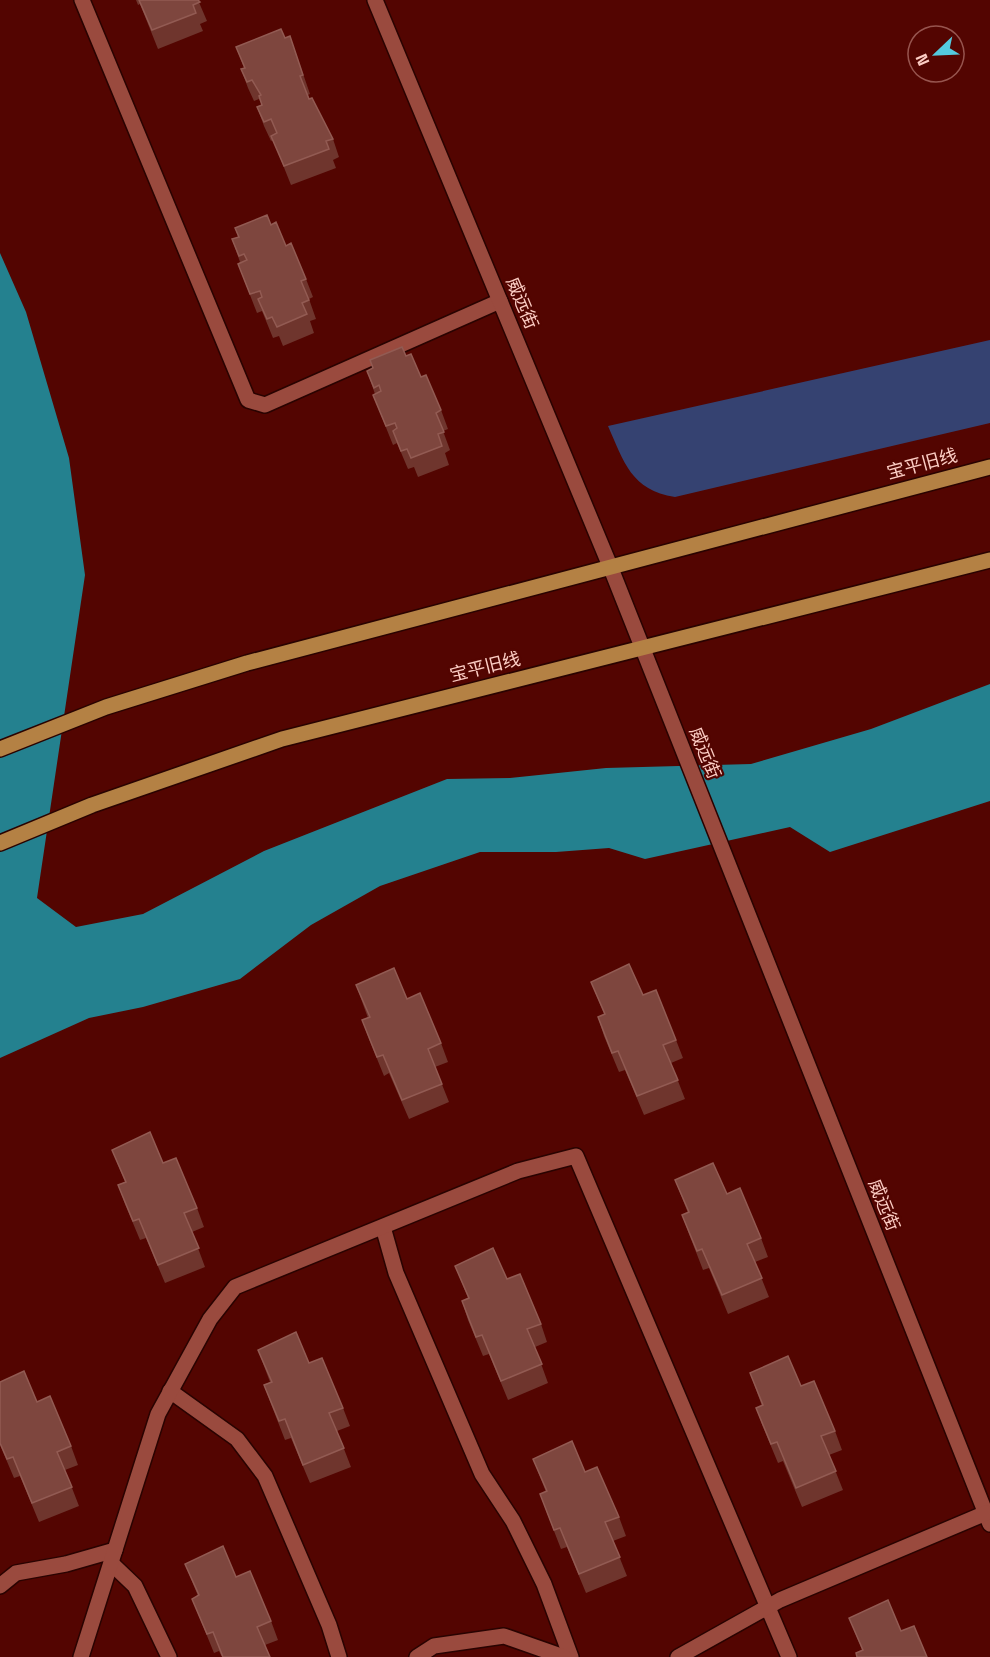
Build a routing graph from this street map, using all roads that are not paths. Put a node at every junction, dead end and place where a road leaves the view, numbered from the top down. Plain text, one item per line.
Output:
1 (82, 0) edge
2 (375, 0) edge
3 (500, 301) junction
4 (990, 467) edge
5 (990, 560) edge
6 (610, 566) junction
7 (642, 648) junction
8 (0, 749) edge
9 (0, 843) edge
10 (383, 1227) junction
11 (170, 1391) junction
12 (988, 1518) edge
13 (113, 1556) junction
14 (0, 1586) edge
15 (768, 1607) junction
16 (81, 1657) edge
17 (169, 1657) edge
18 (339, 1657) edge
19 (417, 1657) edge
20 (564, 1657) edge
21 (571, 1657) edge
22 (678, 1657) edge
23 (789, 1657) edge

1 - 3 street
2 - 3 street, 威远街
3 - 6 street, 威远街
4 - 6 main road, 宝平旧线
5 - 7 main road, 宝平旧线
6 - 7 street, 威远街
6 - 8 main road, 宝平旧线
7 - 9 main road, 宝平旧线
7 - 12 street, 威远街
10 - 11 street
10 - 15 street
10 - 21 street
11 - 13 street
11 - 18 street
12 - 15 street
13 - 14 street
13 - 16 street
13 - 17 street
15 - 22 street
15 - 23 street
19 - 20 street

